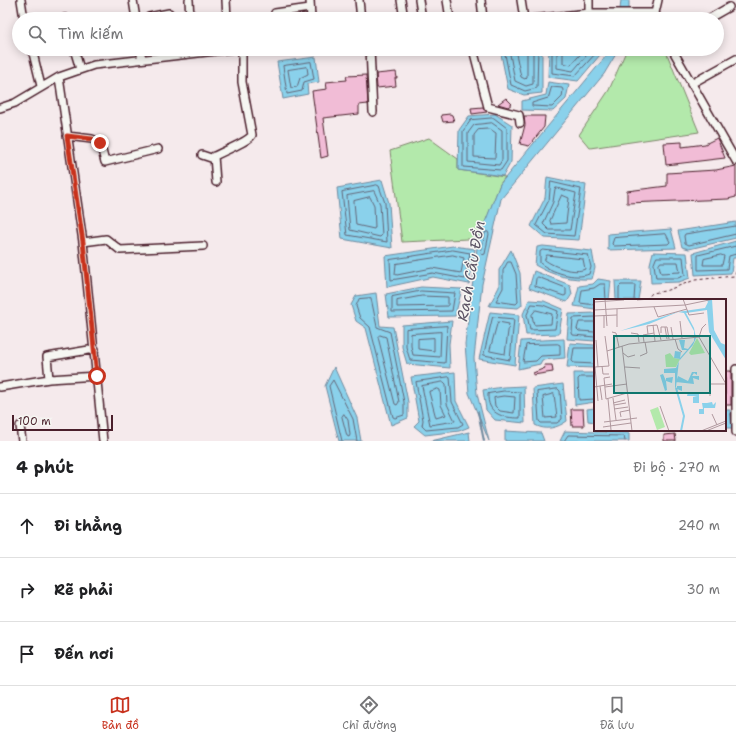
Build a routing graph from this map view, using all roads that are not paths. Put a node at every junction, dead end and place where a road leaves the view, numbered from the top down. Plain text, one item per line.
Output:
1 (20, 0) edge
2 (133, 0) edge
3 (189, 0) edge
4 (226, 0) edge
5 (359, 0) edge
6 (401, 0) edge
7 (419, 0) edge
8 (447, 0) edge
9 (481, 0) edge
10 (521, 0) edge
11 (589, 0) edge
12 (658, 0) edge
13 (310, 4) edge
14 (729, 7) dead end
15 (23, 12) edge
16 (135, 12) edge
17 (190, 12) edge
18 (227, 12) edge
19 (279, 12) edge
20 (360, 12) edge
21 (403, 12) edge
22 (421, 12) edge
23 (449, 12) edge
24 (483, 12) edge
25 (523, 12) edge
26 (589, 12) edge
27 (656, 12) edge
28 (720, 12) edge
29 (34, 56) edge
30 (76, 56) edge
31 (141, 56) edge
32 (155, 56) edge
33 (242, 56) edge
34 (370, 56) edge
35 (475, 56) edge
36 (676, 56) edge
37 (142, 59) junction
38 (736, 59) edge
39 (80, 69) junction
40 (59, 77) junction
41 (691, 84) junction
42 (41, 86) junction
43 (0, 108) edge
44 (373, 112) dead end
45 (520, 123) dead end
46 (67, 136) junction
47 (158, 149) dead end
48 (202, 155) dead end
49 (214, 156) junction
50 (736, 162) edge
51 (216, 182) dead end
52 (83, 242) junction
53 (203, 246) dead end
54 (94, 349) junction
55 (736, 369) edge
56 (97, 376) junction
57 (48, 379) junction
58 (0, 387) edge
59 (20, 426) dead end
60 (736, 432) edge
61 (22, 441) edge
62 (102, 441) edge

1 - 15 street
2 - 16 street
3 - 17 street
4 - 18 street
5 - 20 street
6 - 21 street
7 - 22 street
8 - 23 street
9 - 24 street
10 - 25 street
11 - 26 street
12 - 27 street
13 - 19 street
14 - 28 street
29 - 42 street
30 - 39 street
31 - 37 street
32 - 37 street
33 - 49 street
34 - 44 street
35 - 45 street
36 - 41 street
37 - 39 street
38 - 41 street
39 - 40 street
40 - 42 street
40 - 46 street
41 - 50 street
42 - 43 street
46 - 47 street
46 - 52 street
48 - 49 street
49 - 51 street
52 - 53 street
52 - 54 street
54 - 56 street
54 - 57 street
55 - 60 street
56 - 57 street
56 - 62 street
57 - 58 street
59 - 61 street

